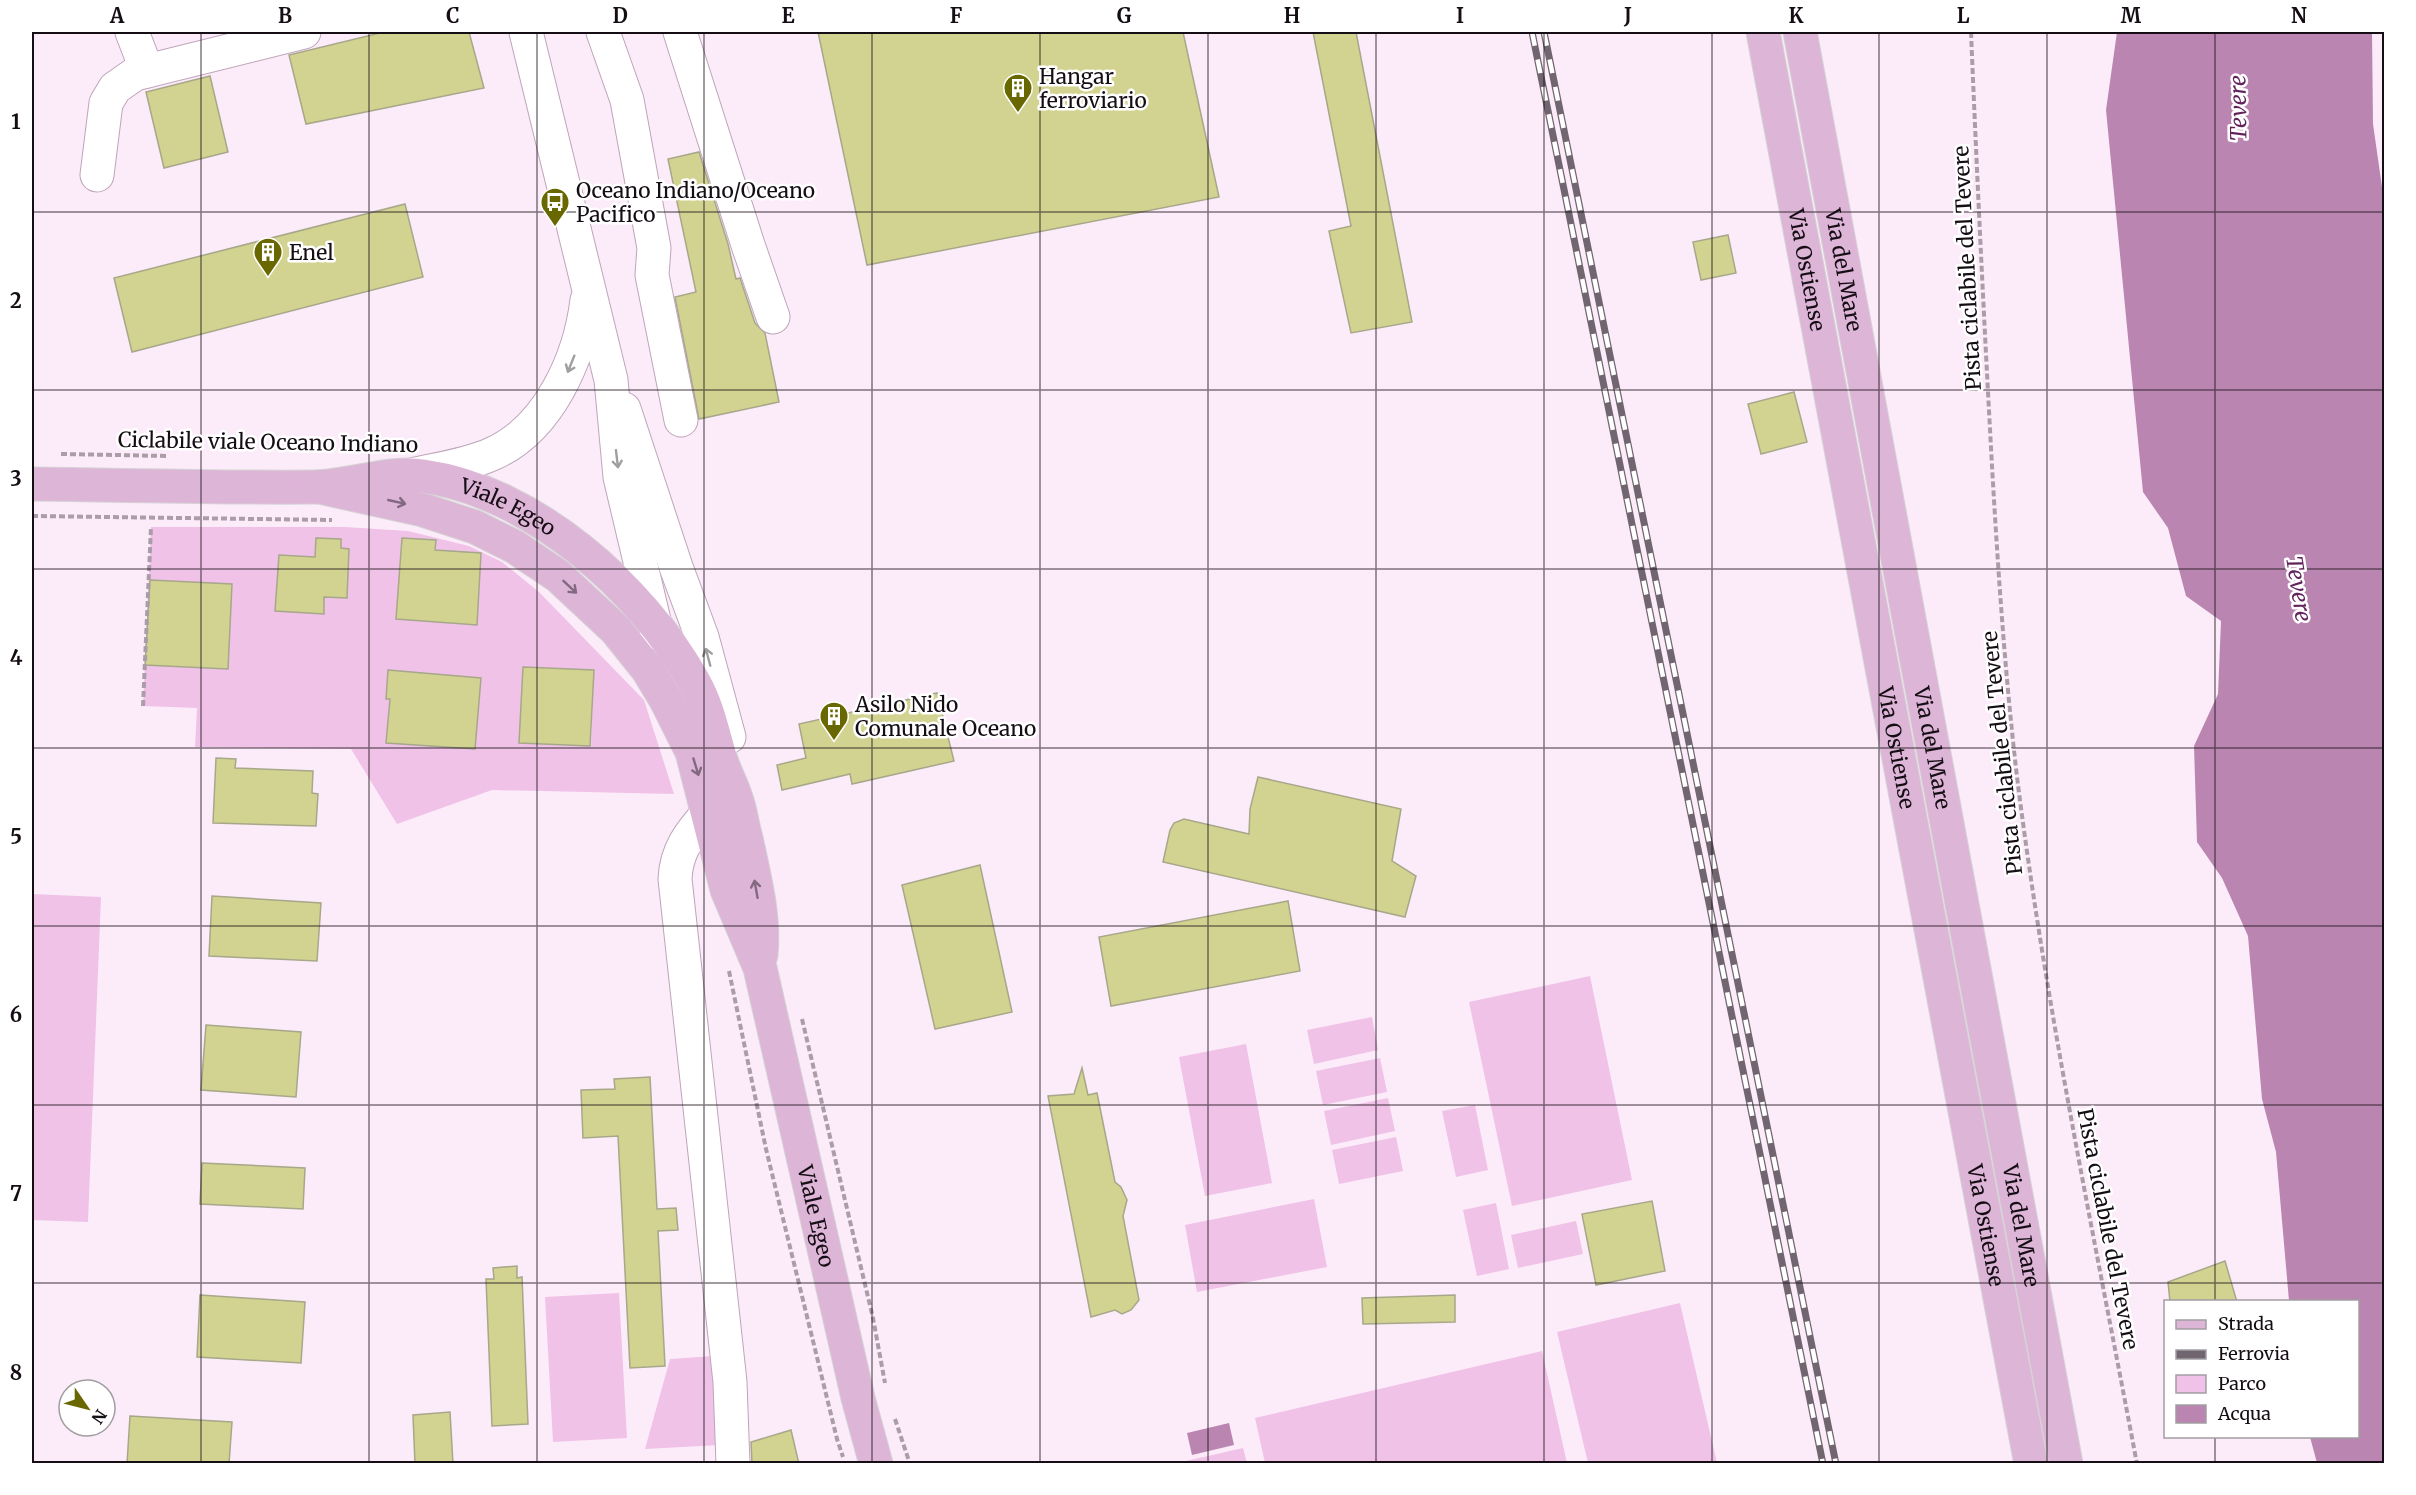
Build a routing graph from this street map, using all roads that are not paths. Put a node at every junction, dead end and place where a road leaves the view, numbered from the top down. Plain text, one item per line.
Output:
1 (132, 32) edge
2 (304, 32) edge
3 (526, 32) edge
4 (603, 32) edge
5 (680, 32) edge
6 (1763, 32) edge
7 (1800, 32) edge
8 (147, 71) junction
9 (97, 175) dead end
10 (589, 286) junction
11 (773, 317) dead end
12 (611, 380) junction
13 (681, 420) dead end
14 (412, 475) junction
15 (32, 484) edge
16 (319, 487) junction
17 (676, 567) junction
18 (657, 628) junction
19 (616, 630) junction
20 (674, 713) junction
21 (736, 796) junction
22 (708, 813) junction
23 (744, 967) junction
24 (733, 1464) edge
25 (876, 1464) edge
26 (2031, 1464) edge
27 (2066, 1464) edge

1 - 8 street
2 - 8 street
3 - 10 street
4 - 13 street
5 - 11 street
6 - 26 main road, Via Ostiense
7 - 27 main road, Via del Mare
8 - 9 street
10 - 12 street
10 -> 14 street
12 - 17 street
12 -> 18 street
14 - 16 main road, Viale Egeo
14 - 18 main road, Viale Egeo
15 - 16 main road, Viale Egeo
16 -> 19 main road, Viale Egeo
17 - 18 street
21 -> 17 street
18 - 19 street
18 - 20 street, Viale Egeo
18 - 21 main road, Viale Egeo
19 - 20 main road, Viale Egeo
20 -> 22 main road, Viale Egeo
23 -> 21 main road, Viale Egeo
22 - 23 main road, Viale Egeo
22 - 24 street
23 - 25 main road, Viale Egeo

